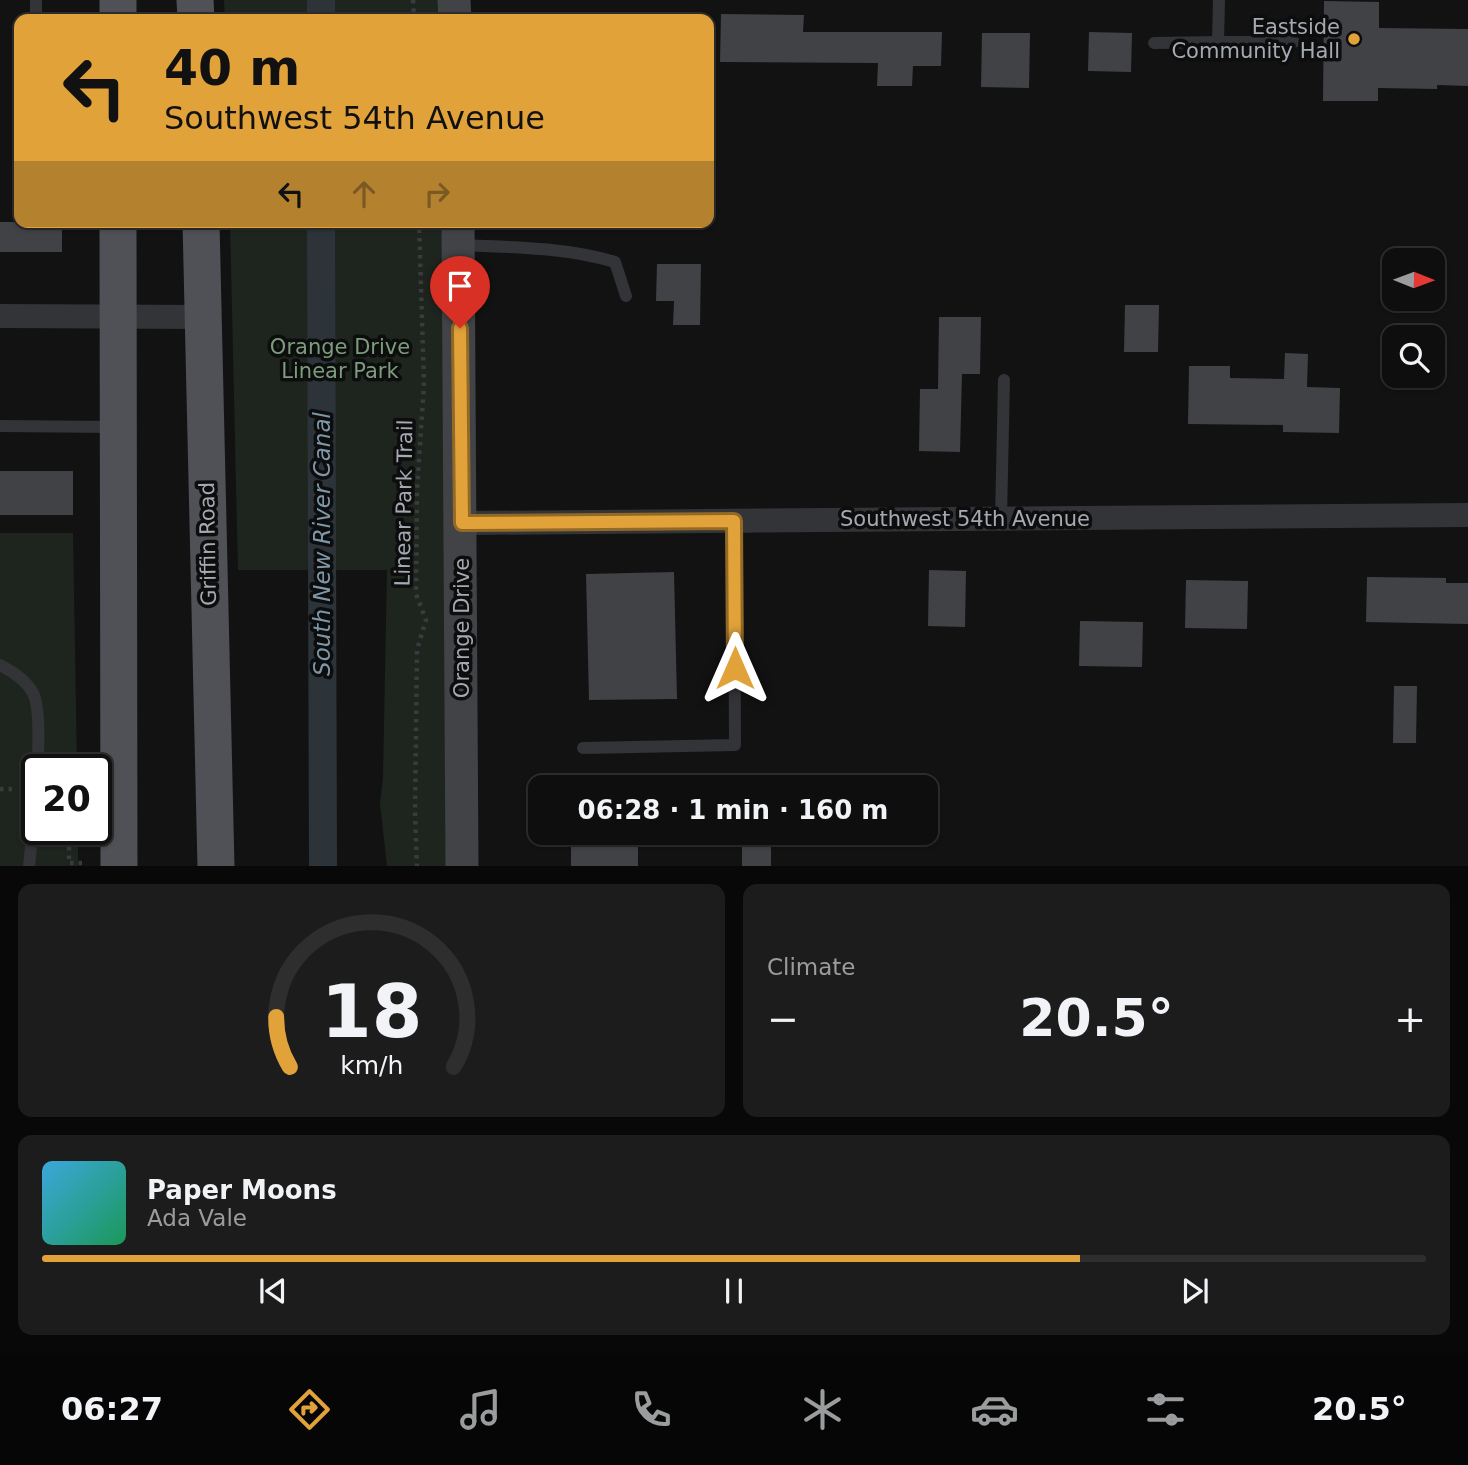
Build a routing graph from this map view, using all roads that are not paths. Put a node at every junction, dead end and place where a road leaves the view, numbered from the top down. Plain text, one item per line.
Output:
1 (1219, 0) edge
2 (1218, 42) junction
3 (1154, 43) dead end
4 (1294, 43) dead end
5 (118, 228) edge
6 (201, 228) edge
7 (458, 234) edge
8 (626, 296) dead end
9 (0, 316) edge
10 (118, 317) junction
11 (203, 317) junction
12 (1004, 380) dead end
13 (0, 426) edge
14 (118, 427) junction
15 (1468, 514) edge
16 (1001, 518) junction
17 (734, 521) junction
18 (462, 523) junction
19 (0, 664) edge
20 (583, 748) dead end
21 (103, 865) edge
22 (29, 866) edge
23 (216, 866) edge
24 (462, 866) edge

1 - 2 lane
2 - 3 lane
2 - 4 lane
5 - 10 main road
6 - 11 main road, Griffin Road
7 - 8 lane
7 - 18 street, Orange Drive
9 - 10 street
10 - 11 street
10 - 14 main road
11 - 23 main road, Griffin Road
12 - 16 lane
13 - 14 lane
14 - 21 main road
15 - 16 street, Southwest 54th Avenue
16 - 17 street, Southwest 54th Avenue
17 - 18 street, Southwest 54th Avenue
17 - 20 lane
18 - 24 street, Orange Drive
19 - 22 lane

